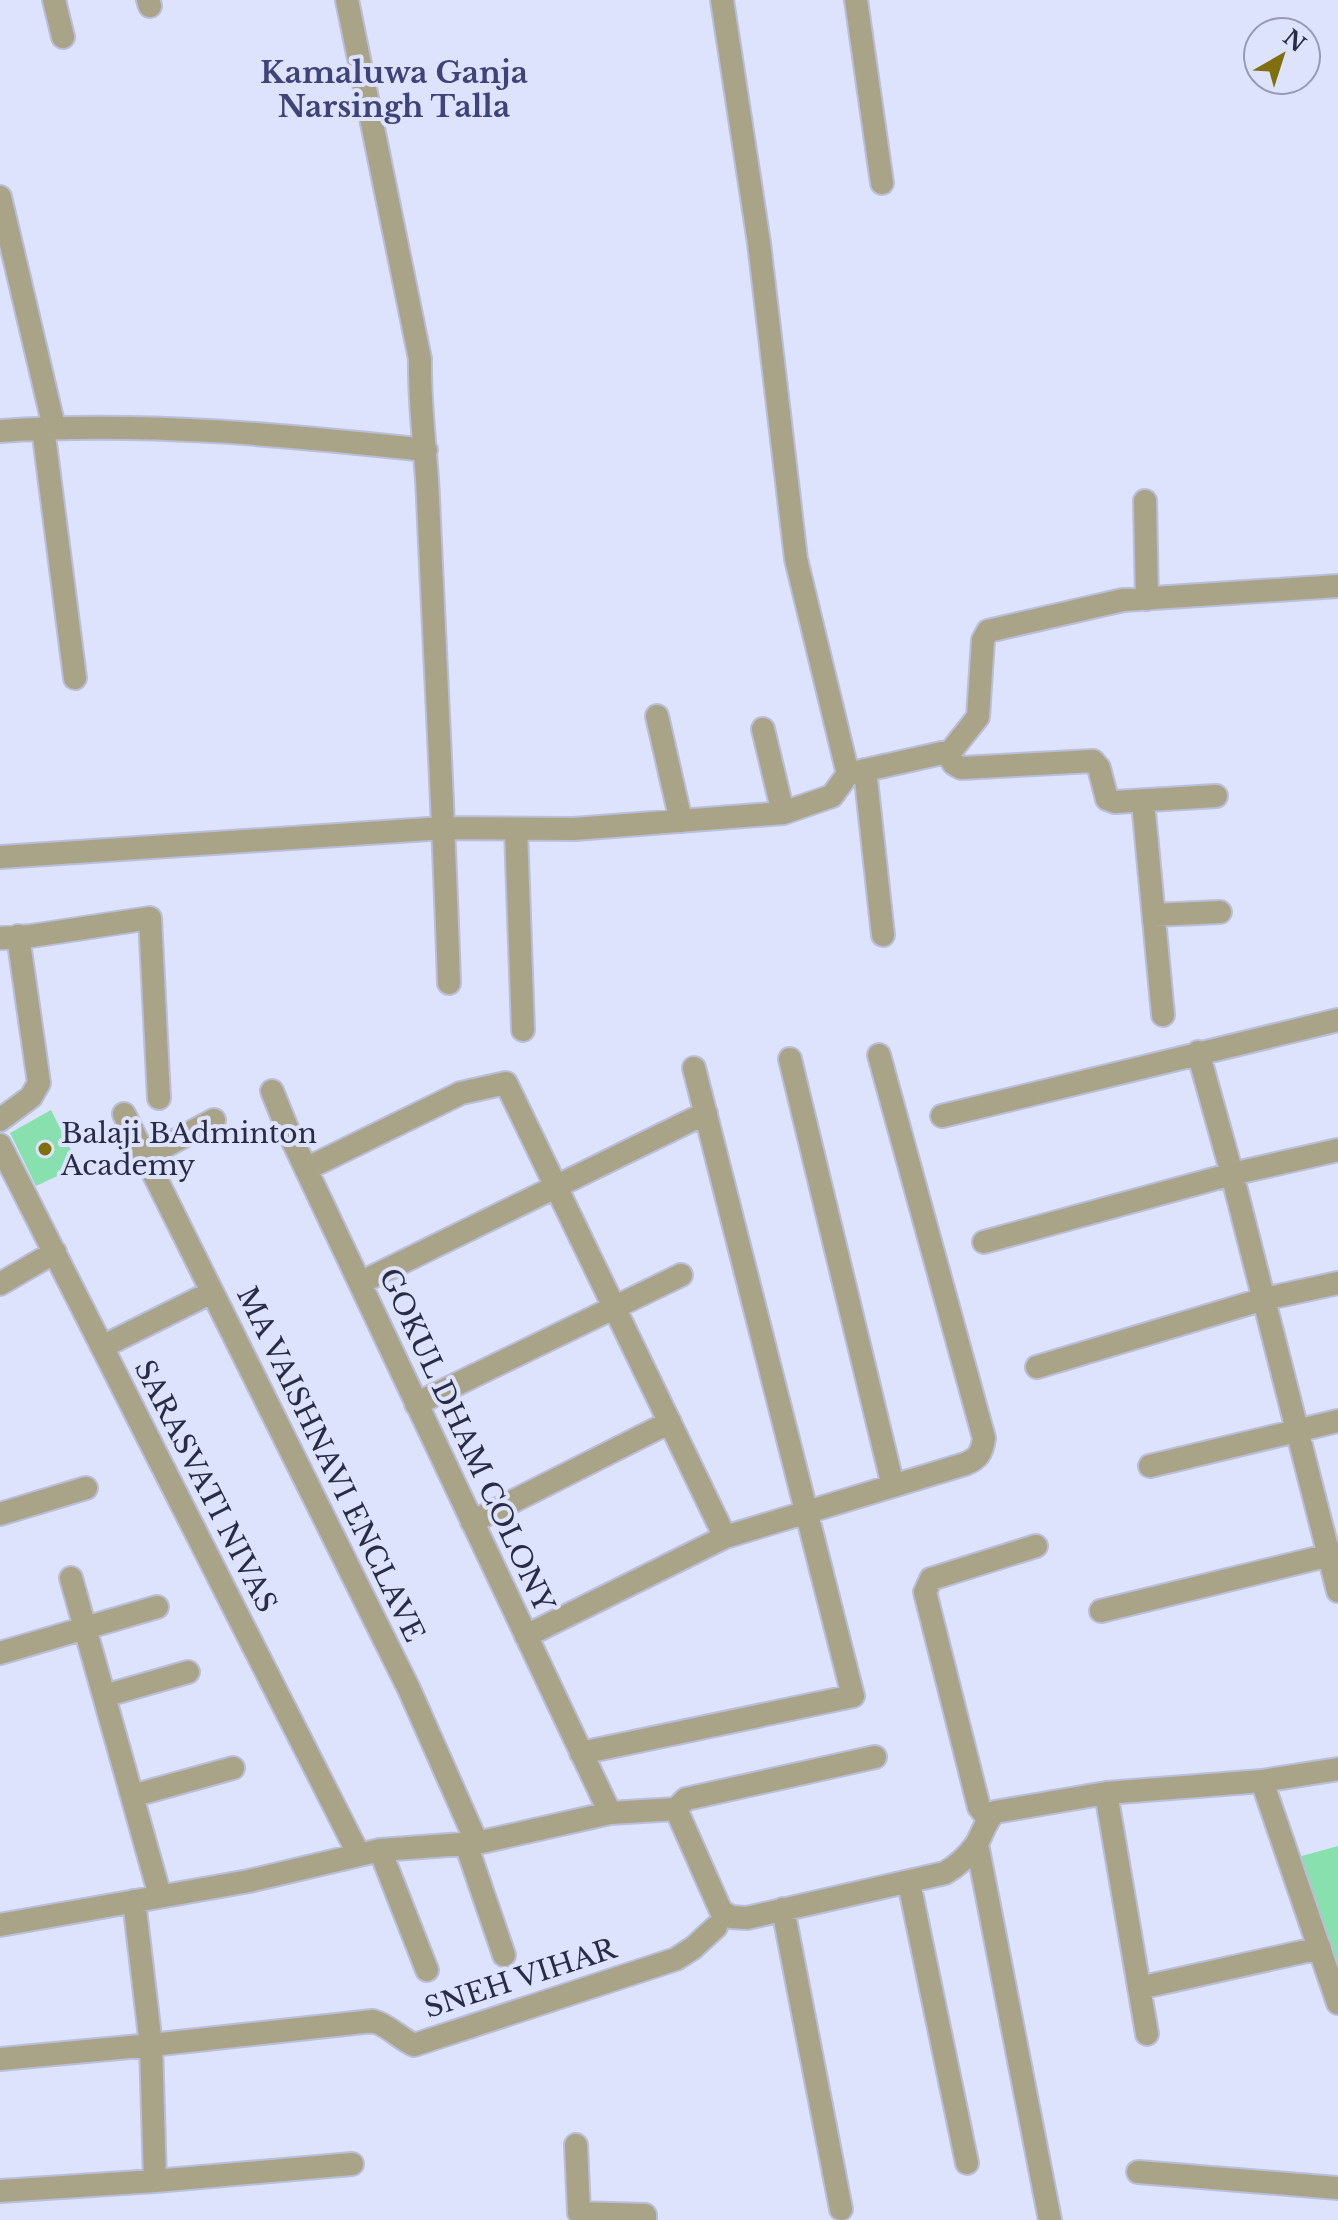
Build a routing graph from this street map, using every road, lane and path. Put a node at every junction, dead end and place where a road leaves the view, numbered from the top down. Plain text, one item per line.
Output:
1 (54, 0) edge
2 (347, 0) edge
3 (722, 0) edge
4 (856, 0) edge
5 (63, 37) dead end
6 (882, 183) dead end
7 (0, 197) edge
8 (49, 427) junction
9 (0, 431) edge
10 (426, 450) junction
11 (1145, 501) dead end
12 (1338, 586) edge
13 (1147, 599) junction
14 (75, 678) dead end
15 (657, 716) dead end
16 (763, 729) dead end
17 (947, 753) junction
18 (856, 772) junction
19 (1216, 796) dead end
20 (1143, 802) junction
21 (783, 813) junction
22 (681, 821) junction
23 (444, 828) junction
24 (516, 830) junction
25 (0, 857) edge
26 (1220, 912) dead end
27 (1154, 915) junction
28 (883, 935) dead end
29 (9, 937) edge
30 (449, 983) dead end
31 (1163, 1015) dead end
32 (1338, 1020) edge
33 (523, 1030) dead end
34 (1198, 1052) junction
35 (879, 1055) dead end
36 (790, 1059) dead end
37 (694, 1068) dead end
38 (272, 1091) dead end
39 (159, 1098) dead end
40 (706, 1113) junction
41 (124, 1114) dead end
42 (942, 1116) dead end
43 (0, 1120) edge
44 (214, 1120) dead end
45 (1338, 1150) edge
46 (1, 1152) edge
47 (145, 1157) junction
48 (306, 1169) junction
49 (1232, 1174) junction
50 (557, 1188) junction
51 (984, 1242) dead end
52 (55, 1252) junction
53 (681, 1275) dead end
54 (360, 1283) junction
55 (1338, 1283) edge
56 (0, 1284) edge
57 (212, 1292) junction
58 (1264, 1299) junction
59 (615, 1308) junction
60 (102, 1347) junction
61 (1037, 1367) dead end
62 (416, 1404) junction
63 (1338, 1421) edge
64 (670, 1422) junction
65 (1297, 1430) junction
66 (1150, 1466) dead end
67 (893, 1486) junction
68 (86, 1488) dead end
69 (808, 1513) junction
70 (0, 1514) edge
71 (472, 1522) junction
72 (725, 1537) junction
73 (1036, 1546) dead end
74 (1333, 1554) edge
75 (71, 1578) dead end
76 (1338, 1591) edge
77 (157, 1607) dead end
78 (1101, 1611) dead end
79 (84, 1627) junction
80 (526, 1636) junction
81 (0, 1653) edge
82 (188, 1672) dead end
83 (104, 1696) junction
84 (581, 1753) junction
85 (875, 1757) dead end
86 (233, 1768) dead end
87 (1338, 1769) edge
88 (1262, 1781) junction
89 (1106, 1793) junction
90 (132, 1796) junction
91 (676, 1809) junction
92 (610, 1813) junction
93 (988, 1818) junction
94 (472, 1843) junction
95 (977, 1844) junction
96 (369, 1853) junction
97 (909, 1883) junction
98 (160, 1896) junction
99 (134, 1901) junction
100 (783, 1909) junction
101 (0, 1925) edge
102 (716, 1927) dead end
103 (1320, 1948) junction
104 (504, 1955) dead end
105 (427, 1970) dead end
106 (1139, 1988) junction
107 (1338, 2003) edge
108 (1147, 2034) dead end
109 (151, 2045) junction
110 (0, 2059) edge
111 (576, 2145) dead end
112 (967, 2163) dead end
113 (352, 2164) dead end
114 (1138, 2172) dead end
115 (155, 2181) junction
116 (1338, 2188) edge
117 (0, 2191) edge
118 (841, 2209) dead end
119 (645, 2220) edge
120 (1050, 2220) edge

1 - 5 street
2 - 10 street
3 - 18 street
4 - 6 street
7 - 8 street
8 - 9 street
8 - 10 street
8 - 14 street
10 - 23 street
11 - 13 street
12 - 13 street
13 - 17 street
15 - 22 street
16 - 21 street
17 - 18 street
17 - 20 street
18 - 21 street
18 - 28 street
19 - 20 street
20 - 27 street
21 - 22 street
22 - 24 street
23 - 24 street
23 - 25 street
23 - 30 street
24 - 33 street
26 - 27 street
27 - 31 street
29 - 39 street
29 - 43 street
32 - 34 street
34 - 42 street
34 - 49 street
35 - 67 street
36 - 67 street
37 - 40 street
38 - 48 street, GOKUL DHAM COLONY
40 - 50 street
40 - 69 street
41 - 47 street, MA VAISHNAVI ENCLAVE
44 - 47 street
45 - 49 street
46 - 52 street, SARASVATI NIVAS
47 - 57 street, MA VAISHNAVI ENCLAVE
48 - 50 street
48 - 54 street, GOKUL DHAM COLONY
49 - 51 street
49 - 58 street
50 - 54 street
50 - 59 street
52 - 56 street
52 - 60 street, SARASVATI NIVAS
53 - 59 street
54 - 62 street, GOKUL DHAM COLONY
55 - 58 street
57 - 60 street
57 - 94 street, MA VAISHNAVI ENCLAVE
58 - 61 street
58 - 65 street
59 - 62 street
59 - 64 street
60 - 96 street, SARASVATI NIVAS
62 - 71 street, GOKUL DHAM COLONY
63 - 65 street
64 - 71 street
64 - 72 street
65 - 66 street
65 - 74 street
67 - 69 street
68 - 70 street
69 - 72 street
69 - 84 street
71 - 80 street, GOKUL DHAM COLONY
72 - 80 street
73 - 93 street
74 - 76 street
74 - 78 street
75 - 79 street
77 - 79 street
79 - 81 street
79 - 83 street
80 - 84 street, GOKUL DHAM COLONY
82 - 83 street
83 - 90 street
84 - 92 street, GOKUL DHAM COLONY
85 - 91 street
86 - 90 street
87 - 88 street
88 - 89 street
88 - 103 street
89 - 93 street
89 - 106 street
90 - 98 street
91 - 92 street
91 - 100 street
92 - 94 street
93 - 95 street
94 - 96 street
94 - 104 street, MA VAISHNAVI ENCLAVE
95 - 97 street
95 - 120 street
96 - 98 street
96 - 105 street, SARASVATI NIVAS
97 - 100 street
97 - 112 street
98 - 99 street
99 - 101 street
99 - 109 street
100 - 118 street
102 - 109 street, SNEH VIHAR
103 - 106 street
103 - 107 street
106 - 108 street
109 - 110 street, SNEH VIHAR
109 - 115 street
111 - 119 street
113 - 115 street
114 - 116 street
115 - 117 street

